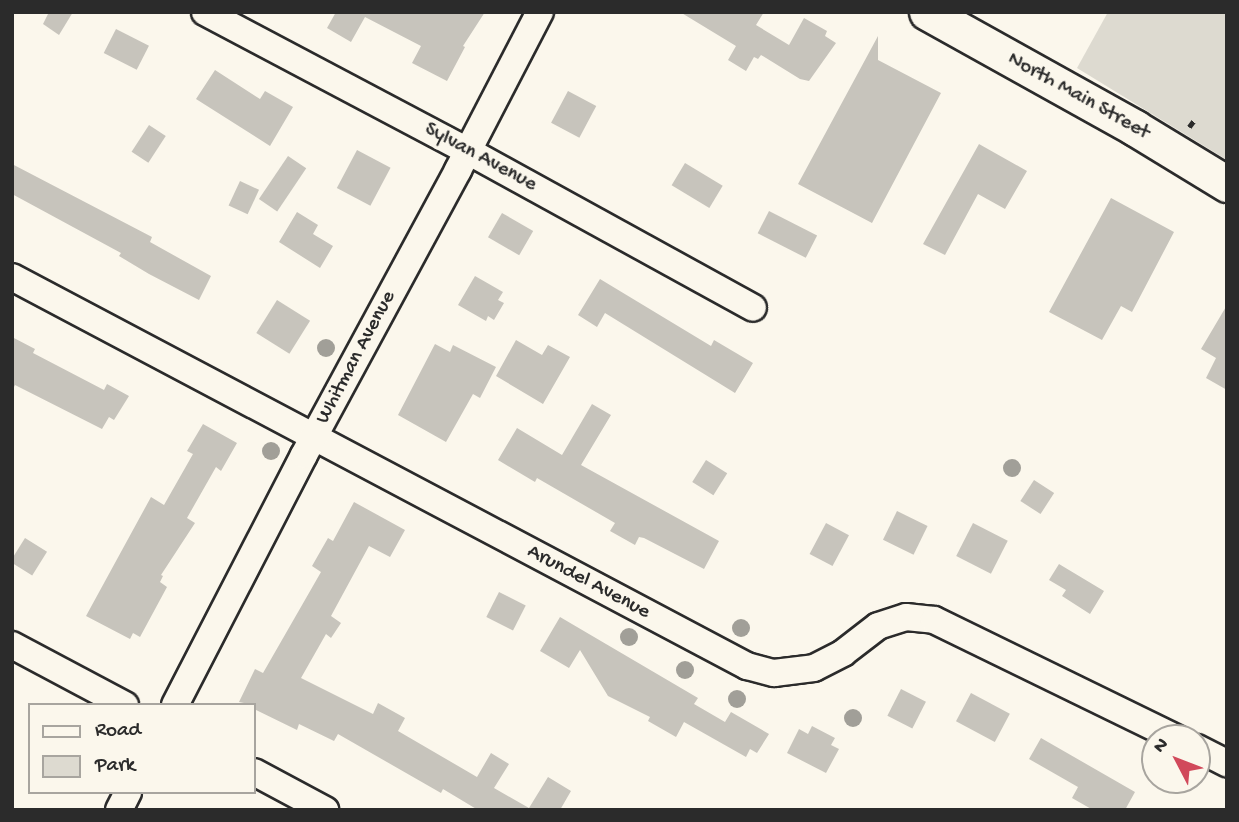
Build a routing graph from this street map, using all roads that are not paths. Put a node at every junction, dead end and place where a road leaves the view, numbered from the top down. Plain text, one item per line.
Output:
1 (205, 12) edge
2 (540, 12) edge
3 (927, 12) edge
4 (468, 151) junction
5 (1227, 184) edge
6 (12, 276) edge
7 (753, 308) dead end
8 (314, 437) junction
9 (12, 645) edge
10 (121, 703) edge
11 (176, 703) edge
12 (1147, 724) edge
13 (1211, 755) edge
14 (1227, 763) edge
15 (256, 773) edge
16 (127, 794) edge
17 (119, 810) edge
18 (325, 810) edge

1 - 4 street, Sylvan Avenue
2 - 4 street, Whitman Avenue
3 - 5 main road, North Main Street
4 - 7 street, Sylvan Avenue
4 - 8 street, Whitman Avenue
6 - 8 street, Arundel Avenue
8 - 11 street, Whitman Avenue
8 - 12 street, Arundel Avenue
9 - 10 street
13 - 14 street
15 - 18 street
16 - 17 street

